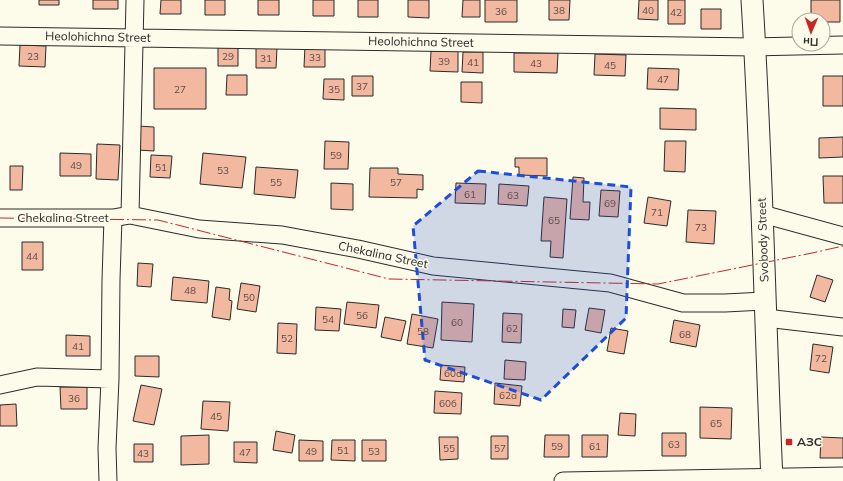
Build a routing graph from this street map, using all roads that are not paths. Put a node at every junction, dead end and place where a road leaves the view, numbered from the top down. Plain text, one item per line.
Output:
1 (135, 0) edge
2 (752, 0) edge
3 (0, 36) edge
4 (134, 38) junction
5 (843, 45) edge
6 (755, 47) junction
7 (762, 214) junction
8 (130, 215) junction
9 (0, 218) edge
10 (113, 218) junction
11 (843, 236) edge
12 (766, 309) junction
13 (843, 328) edge
14 (110, 379) junction
15 (0, 385) edge
16 (843, 476) edge
17 (772, 479) edge
18 (108, 481) edge
19 (563, 481) edge

1 - 4 street
2 - 6 main road, Svobody Street
3 - 4 street, Heolohichna Street
4 - 6 street, Heolohichna Street
4 - 8 street
5 - 6 street, Heolohichna Street
6 - 7 main road, Svobody Street
7 - 11 street
7 - 12 main road, Svobody Street
8 - 10 street, Chekalina Street
8 - 12 street, Chekalina Street
9 - 10 street, Chekalina Street
10 - 14 street
12 - 13 street, Chekalina Street
12 - 17 main road, Svobody Street
14 - 15 street
14 - 18 street
16 - 17 street
17 - 19 street

